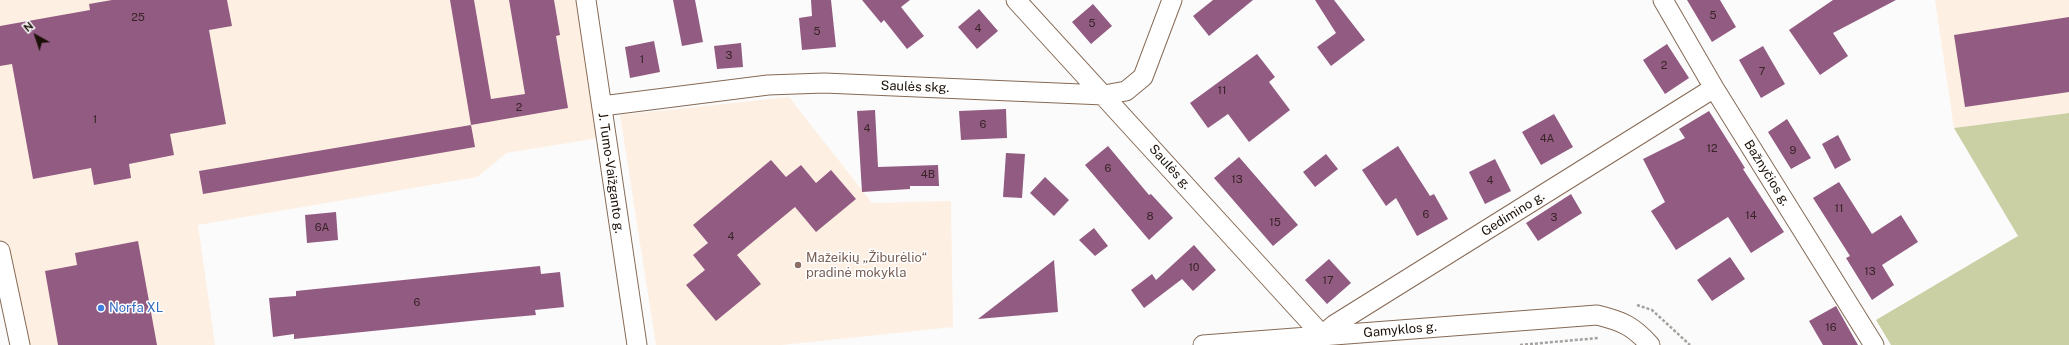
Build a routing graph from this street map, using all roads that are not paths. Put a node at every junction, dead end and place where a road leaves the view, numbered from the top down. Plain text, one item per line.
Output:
1 (586, 0) edge
2 (1016, 0) edge
3 (1172, 0) edge
4 (1663, 0) edge
5 (1714, 88) junction
6 (1104, 95) junction
7 (602, 106) junction
8 (0, 251) edge
9 (1319, 340) edge
10 (20, 345) edge
11 (637, 345) edge
12 (1203, 345) edge
13 (1650, 345) edge
14 (1874, 345) edge

1 - 7 street, J. Tumo-Vaižganto g.
2 - 6 street, Saulės g.
3 - 6 street, Saulės skg.
4 - 5 street, Bažnyčios g.
5 - 9 street, Gedimino g.
5 - 14 street, Bažnyčios g.
6 - 7 street, Saulės skg.
6 - 9 street, Saulės g.
7 - 11 street, J. Tumo-Vaižganto g.
8 - 10 street
9 - 12 street, Gamyklos g.
9 - 13 street, Gamyklos g.

